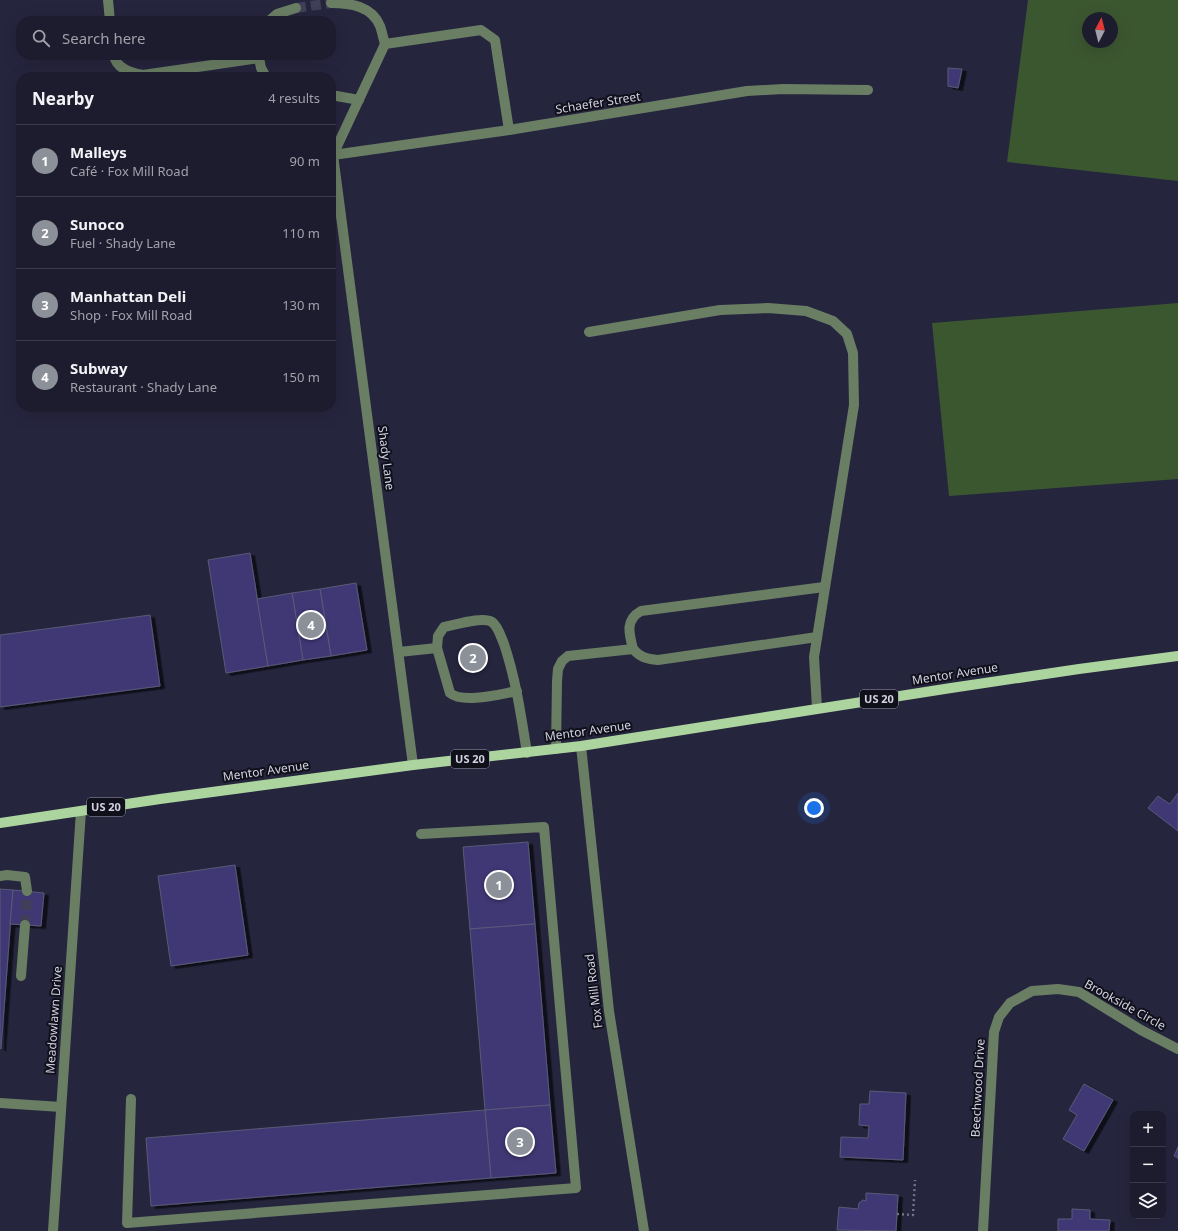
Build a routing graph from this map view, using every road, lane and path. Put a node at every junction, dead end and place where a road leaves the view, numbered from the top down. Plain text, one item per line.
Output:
1 (108, 0) edge
2 (331, 3) dead end
3 (296, 8) tunnel mouth
4 (110, 16) edge
5 (275, 16) edge
6 (385, 44) junction
7 (116, 60) edge
8 (235, 60) edge
9 (260, 60) edge
10 (128, 72) edge
11 (161, 72) edge
12 (263, 72) edge
13 (868, 90) dead end
14 (336, 96) edge
15 (359, 100) junction
16 (509, 130) junction
17 (336, 149) edge
18 (336, 155) edge
19 (336, 178) edge
20 (590, 332) dead end
21 (824, 587) junction
22 (817, 637) junction
23 (437, 648) junction
24 (632, 649) junction
25 (399, 652) junction
26 (1178, 656) edge
27 (517, 691) junction
28 (818, 708) junction
29 (581, 746) junction
30 (556, 749) junction
31 (527, 753) junction
32 (413, 764) junction
33 (81, 811) junction
34 (0, 823) edge
35 (421, 834) dead end
36 (0, 876) edge
37 (28, 891) tunnel mouth
38 (25, 925) tunnel mouth
39 (21, 976) dead end
40 (1058, 989) joint
41 (1178, 1049) edge
42 (131, 1099) dead end
43 (0, 1103) edge
44 (61, 1106) junction
45 (915, 1180) dead end
46 (897, 1214) dead end
47 (53, 1231) edge
48 (644, 1231) edge
49 (983, 1231) edge

1 - 4 street
2 - 6 street
3 - 5 street
6 - 15 street
6 - 16 street
7 - 10 street
8 - 11 street
9 - 12 street
13 - 16 street, Schaefer Street
14 - 15 street
15 - 17 street
16 - 18 street, Schaefer Street
19 - 25 street, Shady Lane
20 - 21 street
21 - 22 street
21 - 24 street
22 - 24 street
22 - 28 street
23 - 25 street
23 - 27 street
23 - 27 street
24 - 30 street
25 - 32 street, Shady Lane
26 - 28 main road, Mentor Avenue / US 20
27 - 31 street
28 - 29 main road, Mentor Avenue / US 20
29 - 30 main road, Mentor Avenue / US 20
29 - 48 street, Fox Mill Road
30 - 31 main road, Mentor Avenue / US 20
31 - 32 main road, Mentor Avenue / US 20
32 - 33 main road, Mentor Avenue / US 20
33 - 34 main road, Mentor Avenue / US 20
33 - 44 street, Meadowlawn Drive
35 - 42 street
36 - 37 street
38 - 39 street
40 - 41 street, Brookside Circle
40 - 49 street, Beechwood Drive
43 - 44 street
44 - 47 street, Meadowlawn Drive
45 - 46 path

